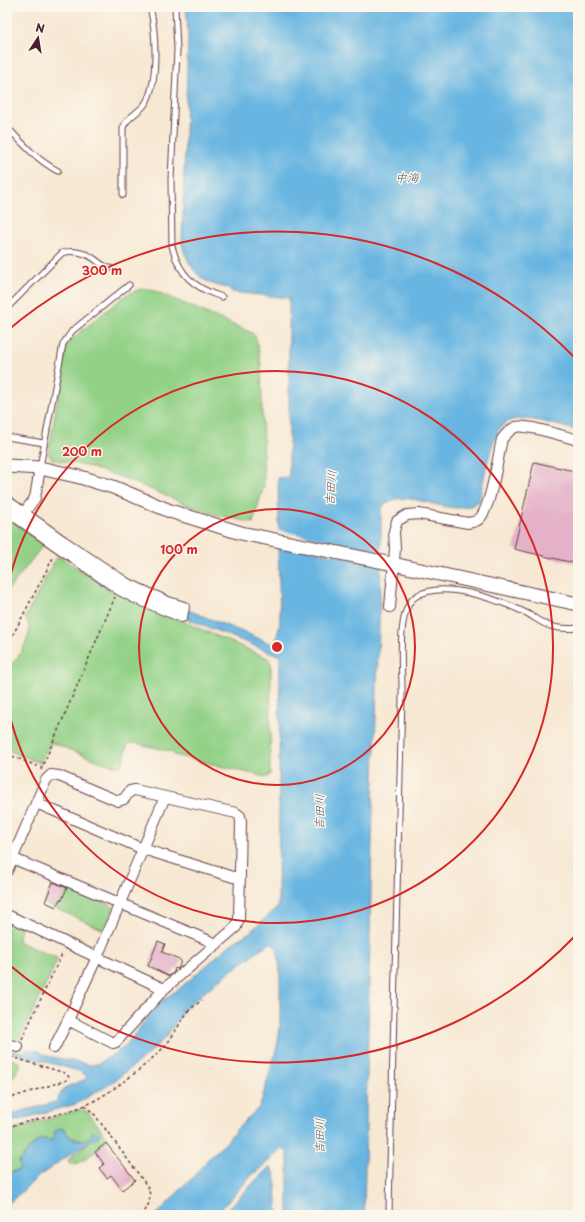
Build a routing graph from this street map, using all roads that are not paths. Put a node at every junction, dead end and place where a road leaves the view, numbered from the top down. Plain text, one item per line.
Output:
1 (150, 7) edge
2 (175, 7) edge
3 (7, 127) edge
4 (58, 171) dead end
5 (123, 195) dead end
6 (110, 268) dead end
7 (129, 285) dead end
8 (222, 298) dead end
9 (7, 308) edge
10 (7, 437) edge
11 (578, 440) edge
12 (44, 442) junction
13 (7, 466) edge
14 (40, 468) junction
15 (7, 501) edge
16 (7, 511) edge
17 (24, 514) junction
18 (61, 545) junction
19 (389, 563) junction
20 (578, 604) edge
21 (167, 606) junction
22 (390, 607) dead end
23 (184, 611) dead end
24 (578, 628) edge
25 (165, 797) junction
26 (36, 803) junction
27 (143, 849) junction
28 (10, 857) edge
29 (7, 871) edge
30 (240, 877) junction
31 (120, 903) junction
32 (7, 915) edge
33 (217, 944) junction
34 (98, 957) junction
35 (164, 989) junction
36 (68, 1020) junction
37 (7, 1044) edge
38 (18, 1047) road end
39 (54, 1048) dead end
40 (389, 1215) edge

1 - 5 lane
2 - 8 lane
3 - 4 lane
6 - 9 lane
7 - 12 lane
10 - 12 lane
11 - 19 street
12 - 14 lane
13 - 14 street
14 - 17 street
14 - 19 street
15 - 17 street
16 - 18 street
17 - 18 street
18 - 21 street
18 - 21 street
19 - 20 street
19 - 22 street
21 - 23 street
24 - 40 lane
25 - 26 street
25 - 27 street
25 - 30 street
26 - 27 street
26 - 28 street
27 - 30 street
27 - 31 street
28 - 29 street
28 - 31 street
30 - 33 street
31 - 33 street
31 - 34 street
32 - 34 street
33 - 35 street
34 - 35 street
34 - 36 street
35 - 36 street
36 - 39 street
37 - 38 street

